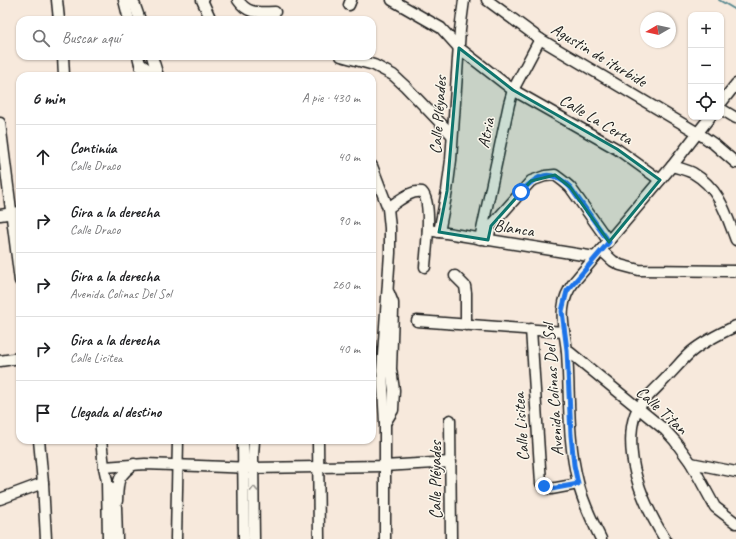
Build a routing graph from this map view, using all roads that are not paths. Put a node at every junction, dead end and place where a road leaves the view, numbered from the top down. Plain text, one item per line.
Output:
1 (57, 0) edge
2 (124, 0) edge
3 (133, 0) edge
4 (202, 0) edge
5 (238, 0) edge
6 (392, 0) edge
7 (464, 0) edge
8 (487, 0) edge
9 (275, 12) dead end
10 (59, 16) edge
11 (128, 16) edge
12 (139, 16) edge
13 (210, 16) edge
14 (540, 39) junction
15 (459, 48) junction
16 (63, 60) edge
17 (139, 60) edge
18 (153, 60) edge
19 (356, 60) edge
20 (64, 72) edge
21 (142, 72) edge
22 (153, 72) edge
23 (157, 72) edge
24 (736, 84) edge
25 (513, 90) junction
26 (724, 99) edge
27 (724, 111) edge
28 (736, 118) edge
29 (708, 120) edge
30 (0, 123) edge
31 (698, 133) junction
32 (452, 135) junction
33 (736, 163) edge
34 (672, 166) junction
35 (376, 176) edge
36 (660, 180) junction
37 (388, 208) junction
38 (16, 213) edge
39 (0, 215) edge
40 (428, 230) junction
41 (439, 232) junction
42 (484, 240) junction
43 (736, 240) edge
44 (609, 242) junction
45 (598, 254) junction
46 (425, 267) dead end
47 (736, 271) edge
48 (455, 276) dead end
49 (417, 322) dead end
50 (466, 325) junction
51 (736, 326) edge
52 (531, 330) junction
53 (564, 332) junction
54 (567, 350) junction
55 (16, 358) edge
56 (0, 360) edge
57 (638, 408) junction
58 (450, 420) dead end
59 (39, 444) edge
60 (101, 444) edge
61 (178, 444) edge
62 (244, 444) edge
63 (253, 444) edge
64 (318, 444) edge
65 (451, 462) junction
66 (134, 464) junction
67 (690, 464) junction
68 (177, 465) junction
69 (384, 466) junction
70 (104, 467) junction
71 (318, 467) junction
72 (248, 468) junction
73 (736, 472) edge
74 (107, 481) junction
75 (43, 483) junction
76 (578, 484) junction
77 (0, 499) edge
78 (116, 507) junction
79 (249, 509) junction
80 (736, 523) edge
81 (46, 539) edge
82 (108, 539) edge
83 (117, 539) edge
84 (176, 539) edge
85 (244, 539) edge
86 (254, 539) edge
87 (318, 539) edge
88 (385, 539) edge
89 (451, 539) edge
90 (601, 539) edge
91 (665, 539) edge

1 - 10 street
2 - 11 street
3 - 12 street
4 - 13 street
5 - 9 street
6 - 15 street
7 - 15 street, Calle Pléyades
8 - 14 street, Agustin de iturbide
14 - 25 street, Atria
14 - 31 street, Agustin de iturbide
15 - 25 street
15 - 32 street, Calle Pléyades
16 - 20 street
17 - 21 street
17 - 22 street
18 - 23 street
19 - 32 street
24 - 26 street
25 - 36 street, Calle La Certa
25 - 42 street, Atria
27 - 28 street
29 - 31 street, Avenida Colinas Del Sol
30 - 38 street
31 - 33 street, Agustin de iturbide
31 - 34 street, Avenida Colinas Del Sol
32 - 41 street, Calle Pléyades
34 - 36 street, Avenida Colinas Del Sol
34 - 43 street
35 - 37 street
36 - 44 street, Avenida Colinas Del Sol
37 - 40 street
37 - 69 street
38 - 39 street
40 - 41 street, Blanca
40 - 46 street
41 - 42 street, Blanca
42 - 44 street
42 - 45 street, Blanca
44 - 45 street, Avenida Colinas Del Sol
45 - 47 street
45 - 53 street, Avenida Colinas Del Sol
48 - 50 street
49 - 50 street
50 - 52 street
51 - 57 street
52 - 53 street
52 - 76 street, Calle Lisitea
53 - 54 street, Avenida Colinas Del Sol
54 - 57 street, Calle Titan
54 - 76 street, Avenida Colinas Del Sol
55 - 56 street
57 - 67 street, Calle Titan
57 - 91 street
58 - 65 street, Calle Pléyades
59 - 75 street
60 - 70 street
61 - 68 street
62 - 72 street
63 - 72 street
64 - 71 street
65 - 69 street
65 - 89 street, Calle Pléyades
66 - 68 street
66 - 70 street
66 - 78 street
67 - 73 street
67 - 80 street, Calle Titan
68 - 72 street
68 - 84 street
69 - 71 street
69 - 88 street
70 - 74 street
71 - 72 street
71 - 87 street
72 - 79 street
74 - 78 street
74 - 82 street
75 - 77 street
75 - 81 street
76 - 90 street, Avenida Colinas Del Sol
78 - 83 street
79 - 85 street
79 - 86 street

